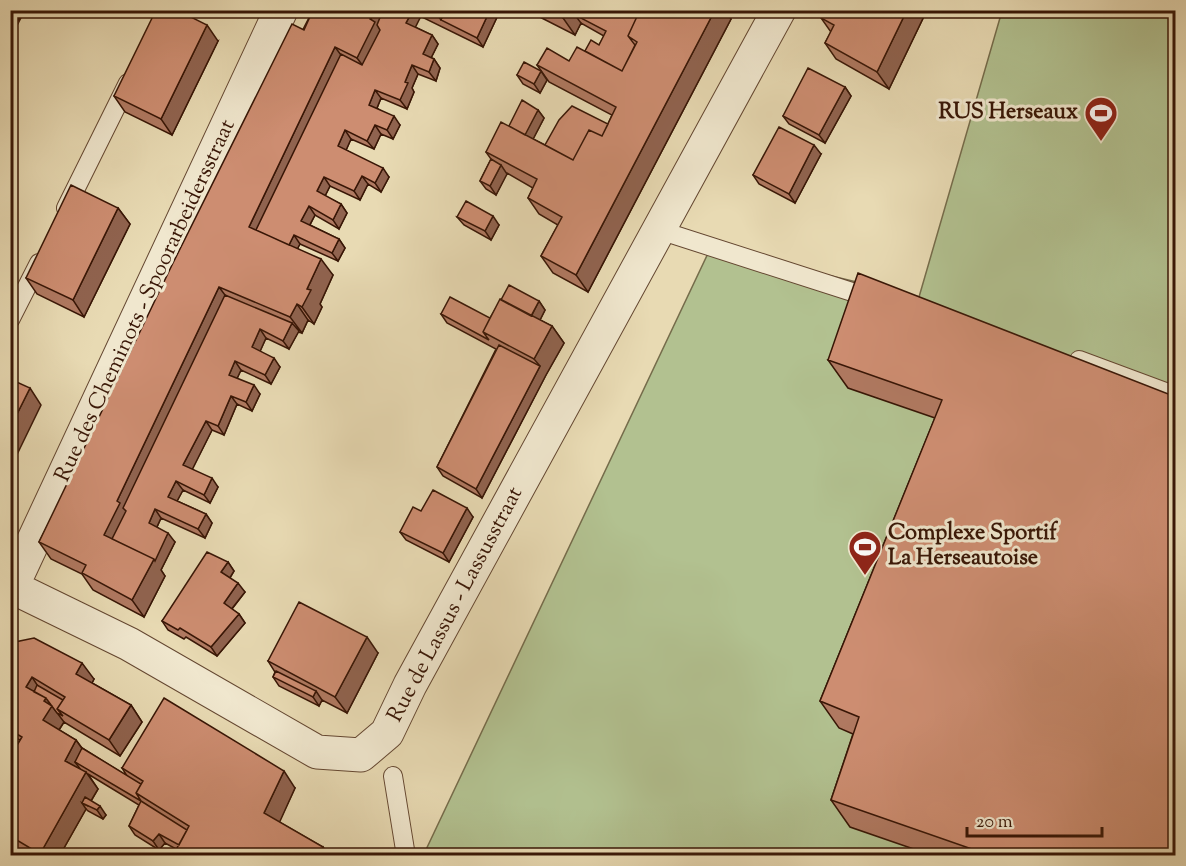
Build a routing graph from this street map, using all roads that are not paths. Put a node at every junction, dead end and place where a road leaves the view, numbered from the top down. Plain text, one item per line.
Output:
1 (282, 10) edge
2 (779, 10) edge
3 (137, 65) edge
4 (58, 224) edge
5 (659, 230) junction
6 (48, 246) edge
7 (887, 303) edge
8 (10, 320) edge
9 (1066, 357) edge
10 (1176, 396) edge
11 (11, 588) edge
12 (393, 776) dead end
13 (406, 855) edge

1 - 11 street, Rue des Cheminots - Spoorarbeidersstraat
2 - 5 street, Rue de Lassus - Lassusstraat
3 - 4 lane
5 - 7 lane
5 - 11 street, Rue de Lassus - Lassusstraat
6 - 8 lane
9 - 10 lane
12 - 13 lane

